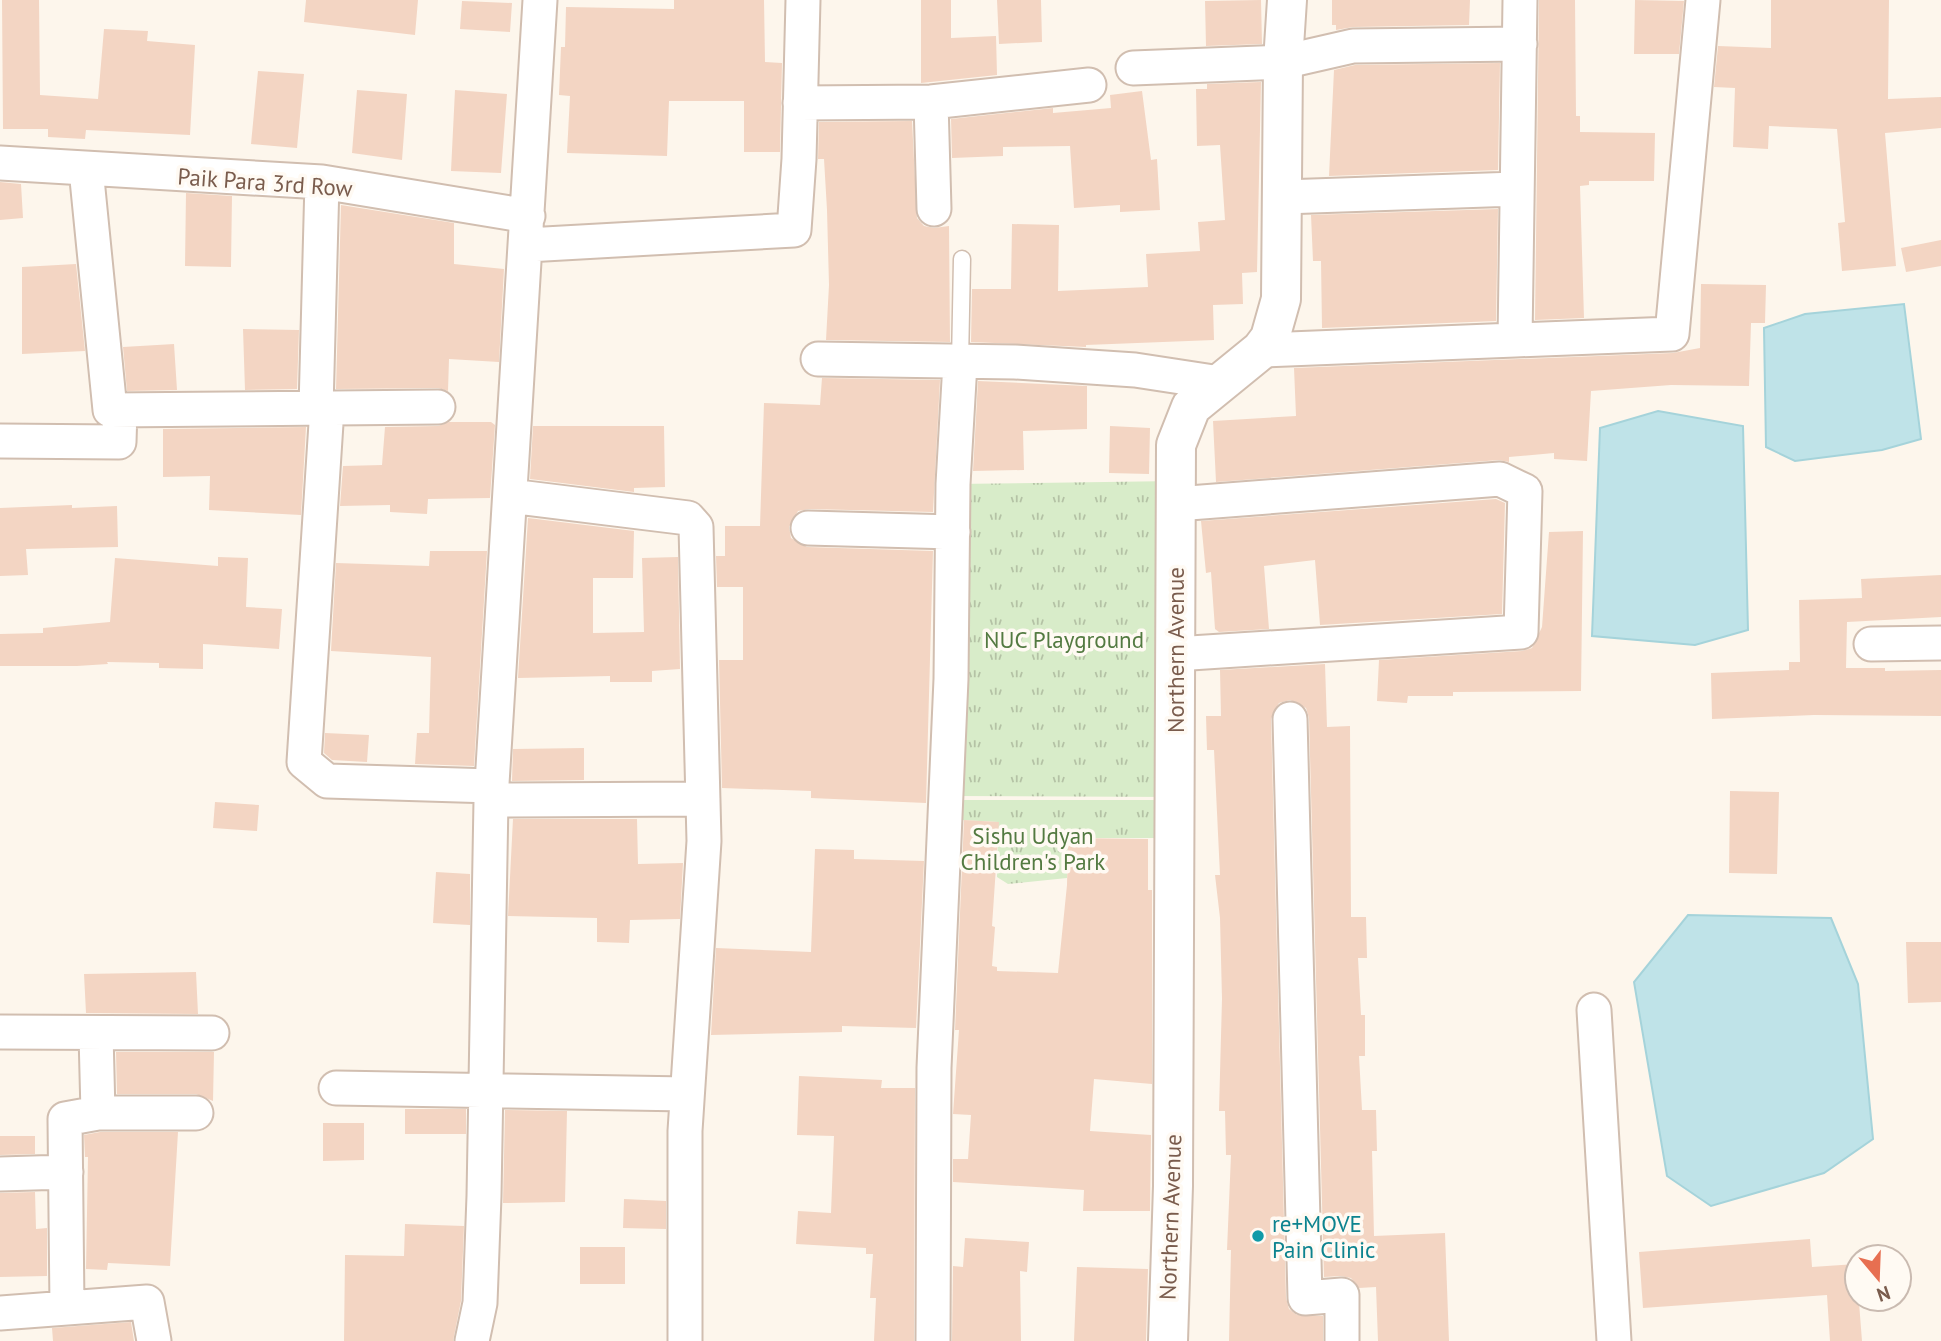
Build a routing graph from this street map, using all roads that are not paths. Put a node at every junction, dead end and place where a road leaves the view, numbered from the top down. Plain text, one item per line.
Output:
1 (540, 0) edge
2 (803, 0) edge
3 (1287, 0) edge
4 (1520, 0) edge
5 (1703, 0) edge
6 (1520, 44) junction
7 (1283, 62) junction
8 (1133, 68) dead end
9 (1088, 85) dead end
10 (931, 102) junction
11 (800, 103) junction
12 (0, 163) edge
13 (86, 169) junction
14 (322, 182) junction
15 (1516, 189) junction
16 (1283, 197) junction
17 (934, 209) dead end
18 (527, 230) junction
19 (962, 260) dead end
20 (1515, 340) junction
21 (1261, 350) junction
22 (818, 359) dead end
23 (960, 362) junction
24 (1220, 383) junction
25 (438, 407) dead end
26 (321, 408) junction
27 (120, 410) junction
28 (0, 442) edge
29 (510, 496) junction
30 (1175, 504) junction
31 (808, 528) dead end
32 (953, 532) junction
33 (1941, 643) edge
34 (1871, 644) dead end
35 (1175, 654) junction
36 (1290, 719) dead end
37 (491, 793) junction
38 (703, 799) junction
39 (1594, 1010) dead end
40 (0, 1032) edge
41 (212, 1033) dead end
42 (96, 1034) junction
43 (336, 1088) dead end
44 (485, 1091) junction
45 (687, 1094) junction
46 (98, 1113) junction
47 (196, 1113) dead end
48 (66, 1172) junction
49 (0, 1174) edge
50 (67, 1308) junction
51 (0, 1312) edge
52 (154, 1341) edge
53 (472, 1341) edge
54 (684, 1341) edge
55 (933, 1341) edge
56 (1168, 1341) edge
57 (1342, 1341) edge
58 (1614, 1341) edge

1 - 18 street
2 - 11 street
3 - 7 street, Northern Avenue
4 - 6 street
5 - 20 street
6 - 7 street
6 - 15 street
7 - 8 street
7 - 16 street, Northern Avenue
9 - 10 street
10 - 11 street
10 - 17 street
11 - 18 street, Paik Para 3rd Row
12 - 13 street, Paik Para 3rd Row
13 - 14 street, Paik Para 3rd Row
13 - 27 street
14 - 18 street, Paik Para 3rd Row
14 - 26 street
15 - 16 street
15 - 20 street
16 - 21 street, Northern Avenue
18 - 29 street
19 - 23 lane
20 - 21 street
21 - 24 street, Northern Avenue
22 - 23 street
23 - 24 street
23 - 32 street
24 - 30 street, Northern Avenue
25 - 26 street
26 - 27 street
26 - 37 street
27 - 28 street
29 - 37 street
29 - 38 street
30 - 35 street, Northern Avenue
30 - 35 street
31 - 32 street
32 - 55 street
33 - 34 street
35 - 56 street, Northern Avenue
36 - 57 street
37 - 38 street
37 - 44 street
38 - 45 street
39 - 58 street
40 - 42 street
41 - 42 street
42 - 46 street
43 - 44 street
44 - 45 street
44 - 53 street
45 - 54 street
46 - 47 street
46 - 48 street
48 - 49 street
48 - 50 street
50 - 51 street
50 - 52 street

